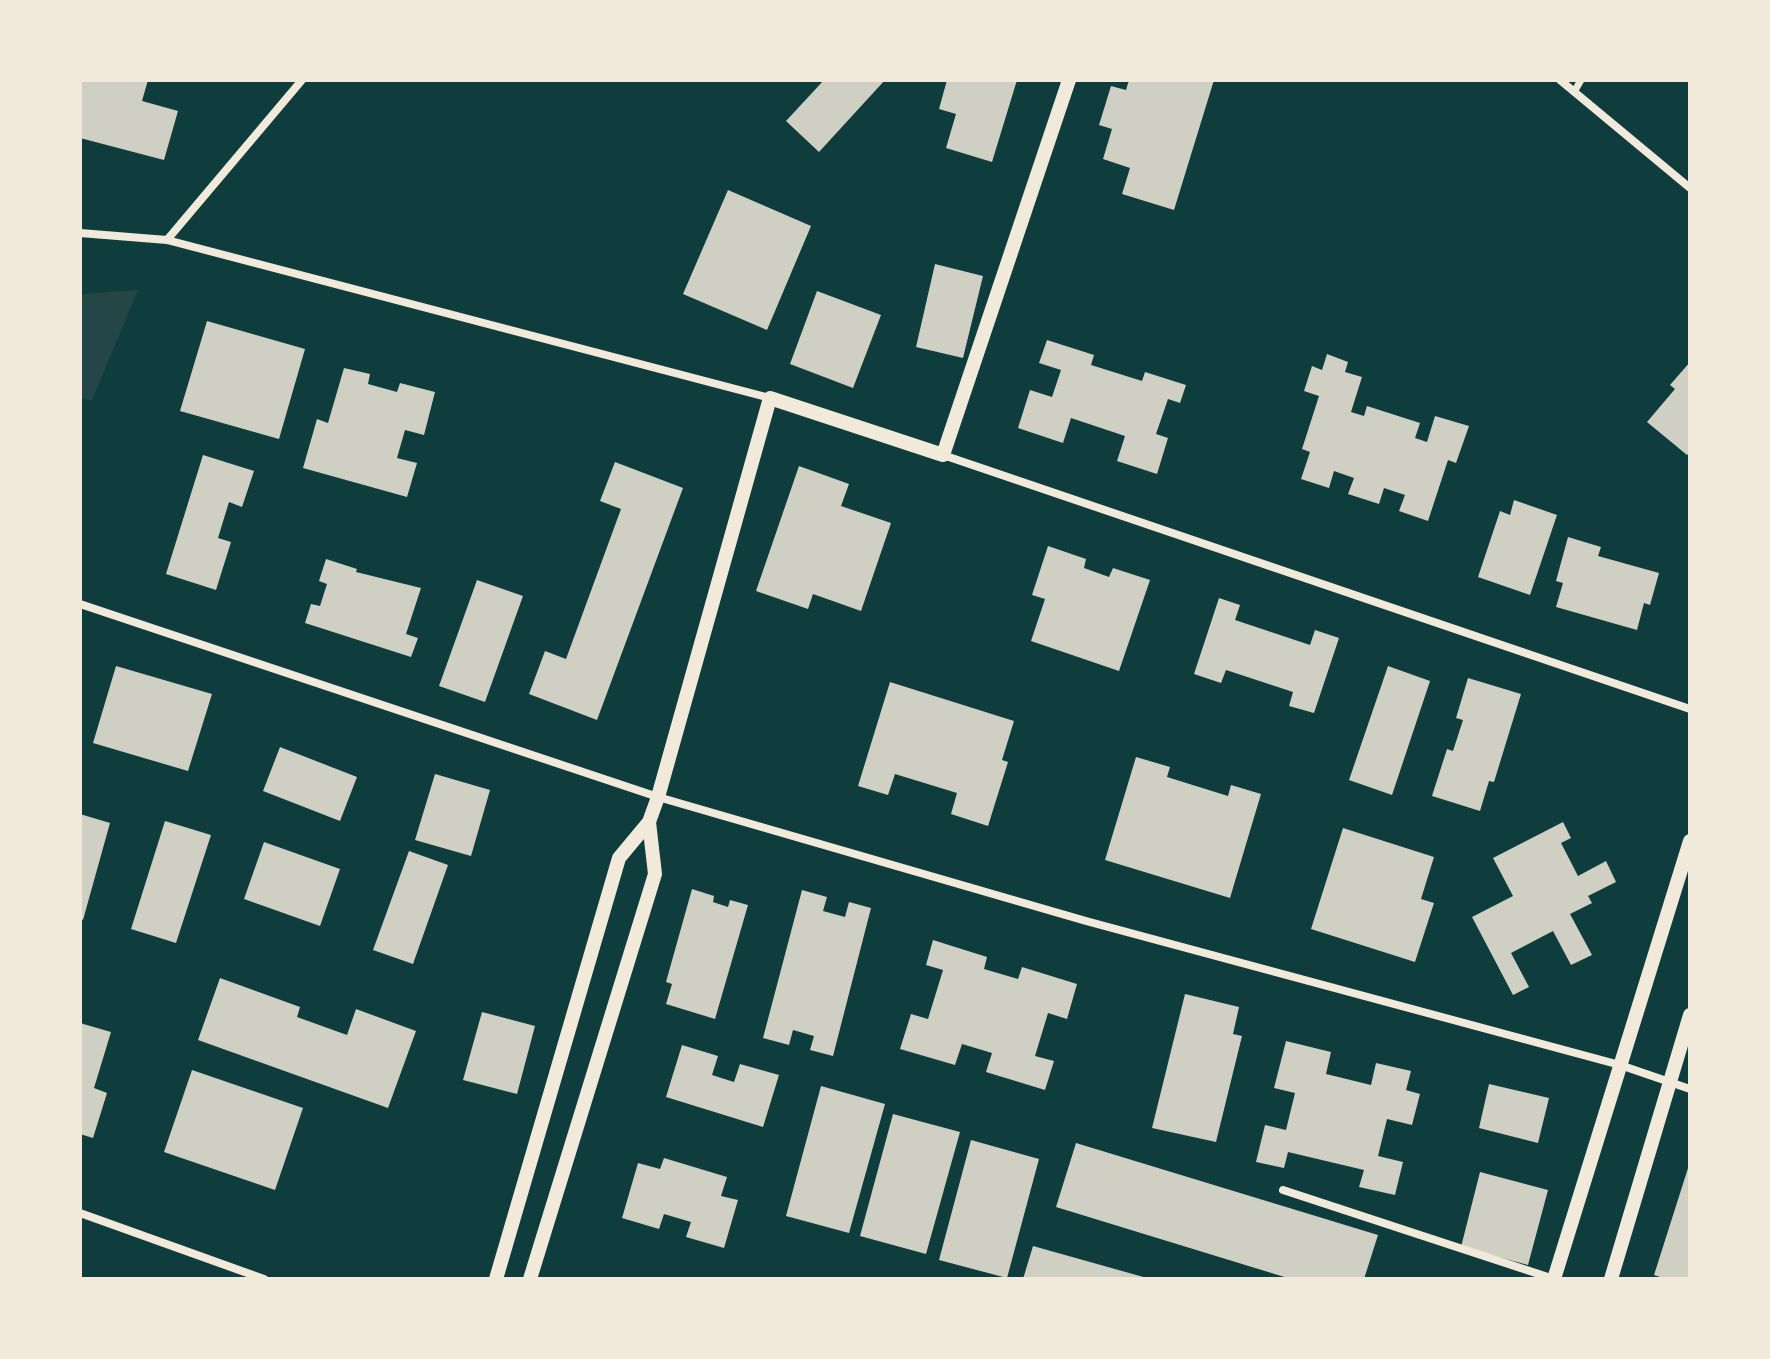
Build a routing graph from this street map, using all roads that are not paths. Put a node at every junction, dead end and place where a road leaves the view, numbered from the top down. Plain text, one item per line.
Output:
1 (302, 80) edge
2 (1069, 80) edge
3 (1560, 80) edge
4 (1581, 80) edge
5 (1574, 92) junction
6 (1690, 188) edge
7 (80, 233) edge
8 (167, 240) junction
9 (770, 398) junction
10 (943, 455) junction
11 (80, 604) edge
12 (1690, 709) edge
13 (658, 797) junction
14 (649, 822) junction
15 (1690, 841) edge
16 (1690, 1015) edge
17 (1620, 1065) junction
18 (1670, 1082) junction
19 (1690, 1089) edge
20 (1283, 1190) dead end
21 (80, 1213) edge
22 (264, 1279) edge
23 (496, 1279) edge
24 (530, 1279) edge
25 (1554, 1279) edge
26 (1611, 1279) edge

1 - 8 street
2 - 10 street
3 - 5 street
4 - 5 street
5 - 6 street
7 - 8 street
8 - 9 street
9 - 10 street
9 - 13 street
10 - 12 street
11 - 13 street
13 - 14 street
13 - 17 street
14 - 23 street
14 - 24 street
15 - 17 street
16 - 18 street
17 - 18 street
17 - 25 street
18 - 19 street
18 - 26 street
20 - 25 street
21 - 22 street

